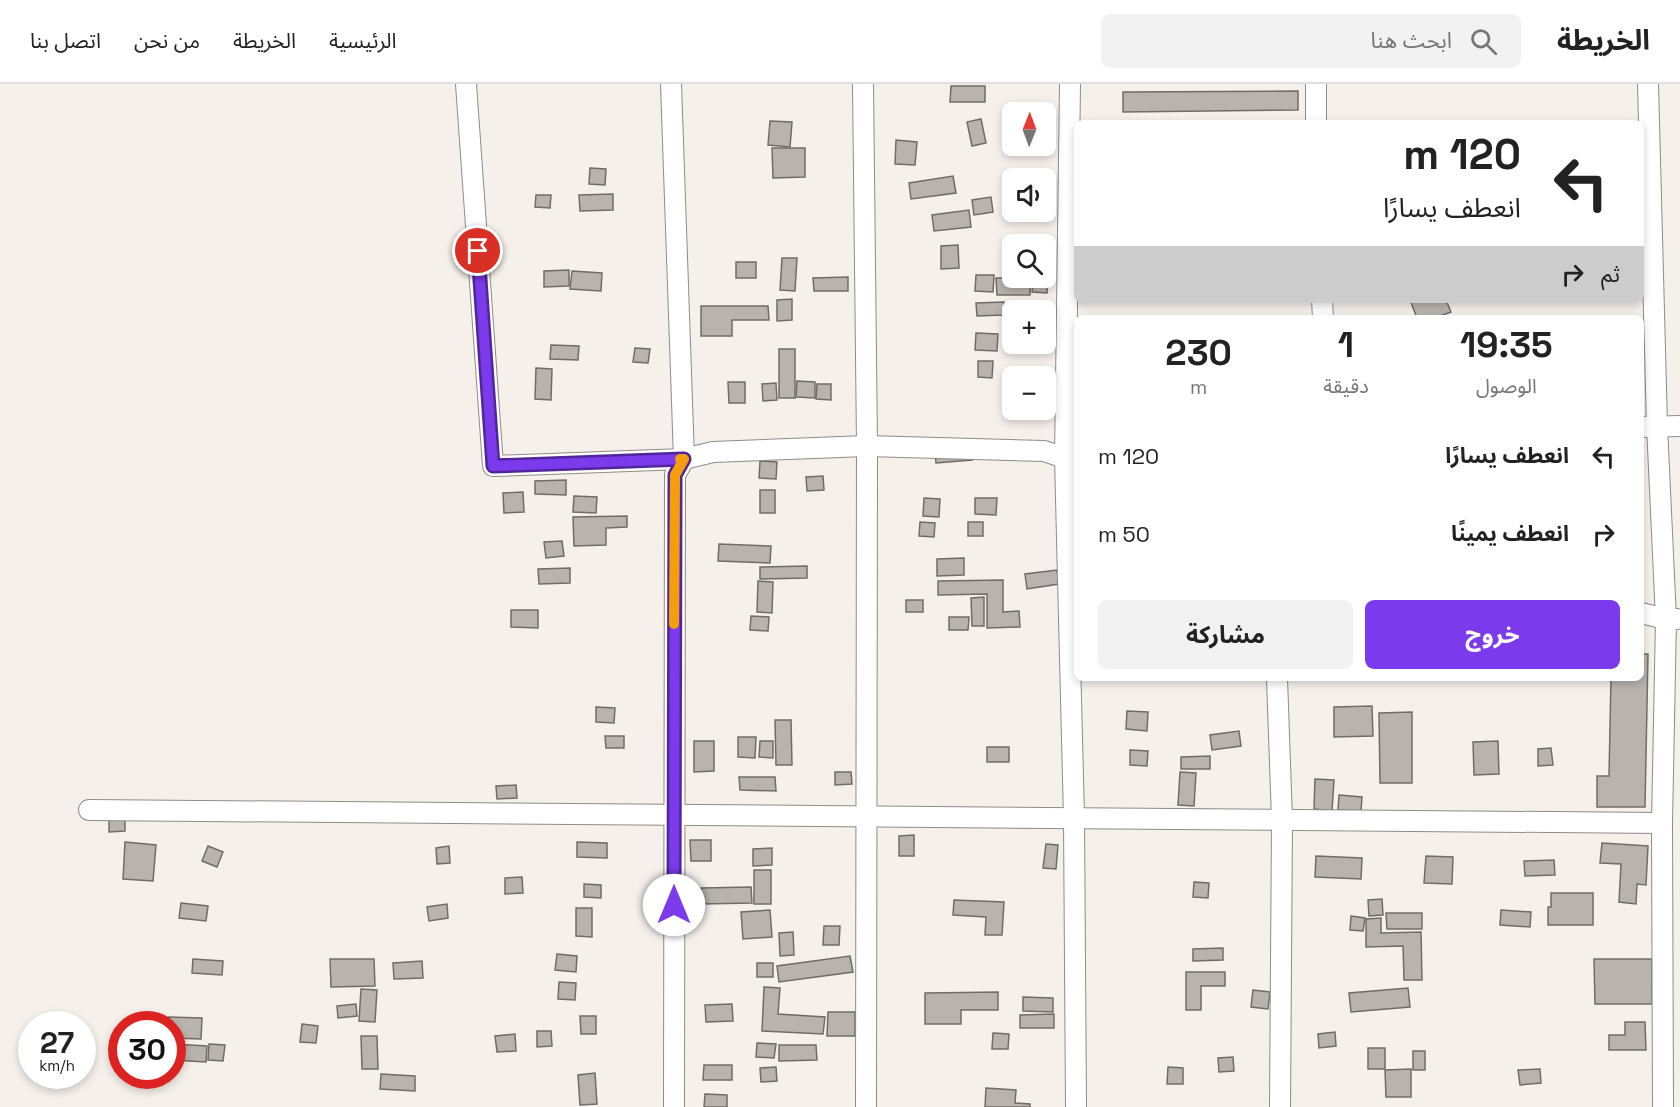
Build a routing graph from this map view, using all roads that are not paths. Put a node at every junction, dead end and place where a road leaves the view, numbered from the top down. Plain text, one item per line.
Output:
1 (466, 84) edge
2 (671, 84) edge
3 (863, 84) edge
4 (1070, 84) edge
5 (1316, 84) edge
6 (1648, 84) edge
7 (1316, 120) edge
8 (1647, 226) edge
9 (1649, 426) edge
10 (1680, 426) edge
11 (867, 446) junction
12 (684, 459) junction
13 (1071, 464) edge
14 (1644, 614) edge
15 (1673, 619) edge
16 (1277, 681) edge
17 (88, 810) dead end
18 (673, 815) junction
19 (866, 817) junction
20 (1074, 818) junction
21 (1281, 820) junction
22 (1662, 823) junction
23 (674, 1107) edge
24 (866, 1107) edge
25 (1076, 1107) edge
26 (1281, 1107) edge
27 (1663, 1107) edge

1 - 12 street
2 - 12 street
3 - 11 street
4 - 13 street
5 - 7 street
6 - 8 street
8 - 9 street
9 - 10 street
9 - 15 street
11 - 12 street
11 - 13 street
11 - 19 street
12 - 18 street
13 - 20 street
14 - 15 street
15 - 22 street
16 - 21 street
17 - 18 street
18 - 19 street
18 - 23 street
19 - 20 street
19 - 24 street
20 - 21 street
20 - 25 street
21 - 22 street
21 - 26 street
22 - 27 street

